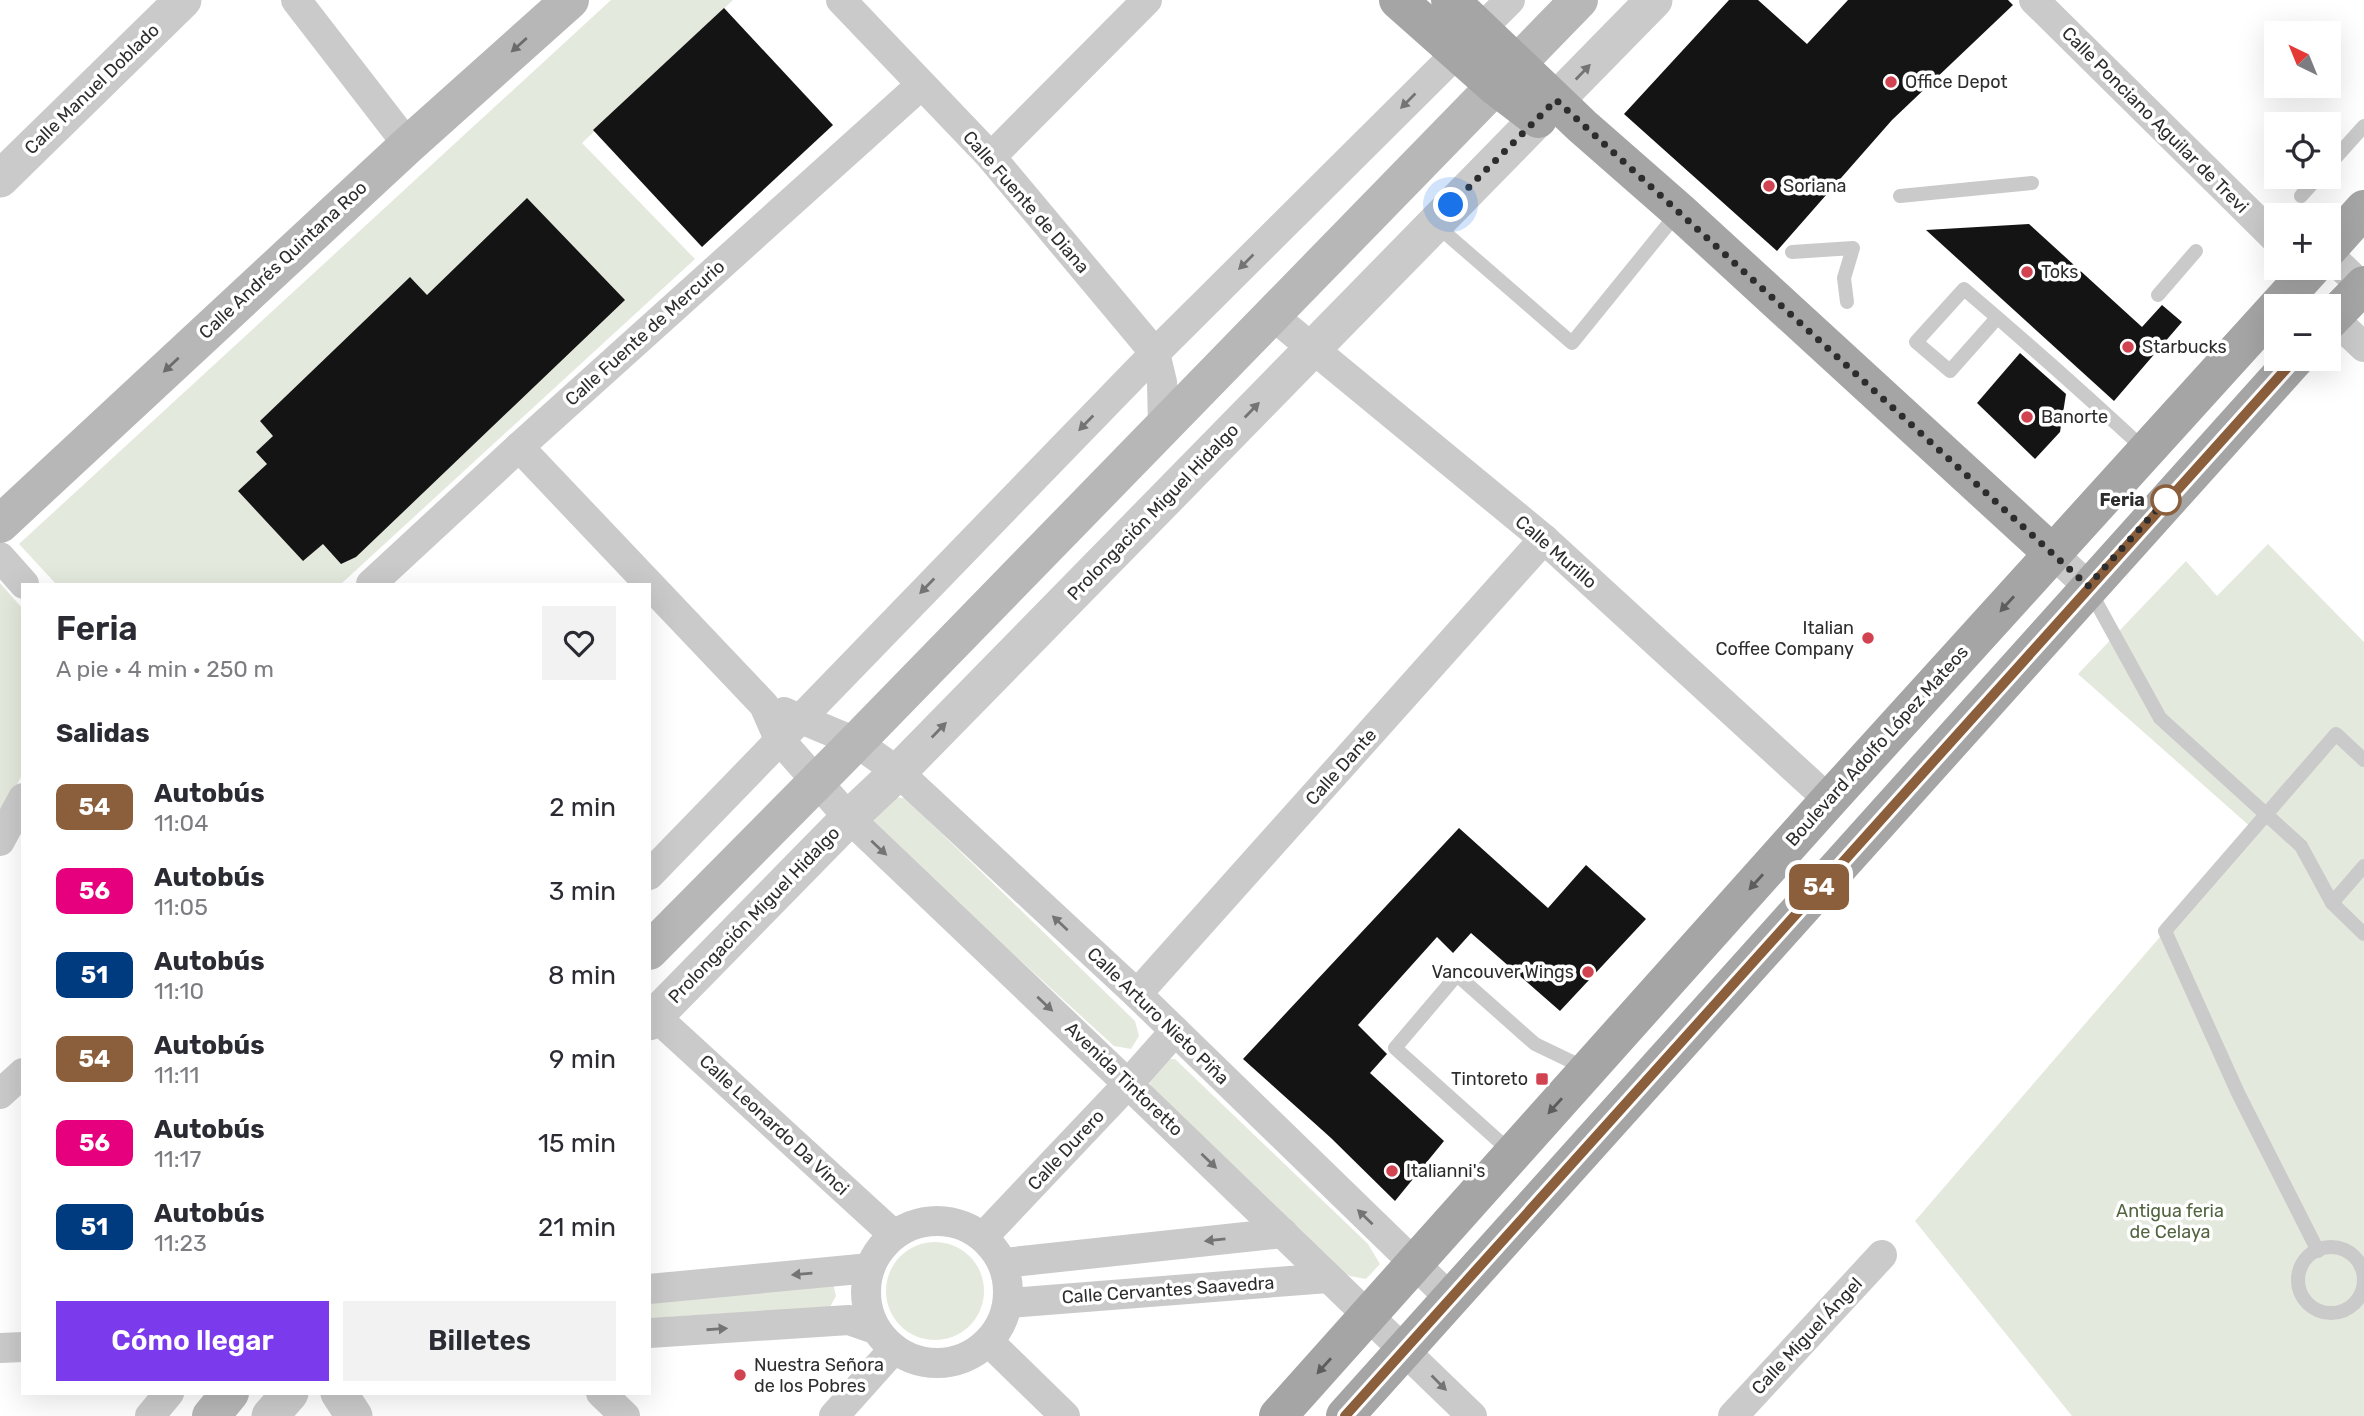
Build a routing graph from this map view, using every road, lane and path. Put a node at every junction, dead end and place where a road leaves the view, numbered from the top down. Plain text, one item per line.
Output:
1 (183, 0) edge
2 (296, 0) edge
3 (570, 0) edge
4 (841, 0) edge
5 (1147, 0) edge
6 (1398, 0) edge
7 (1450, 0) edge
8 (1510, 0) edge
9 (1579, 0) edge
10 (1654, 0) edge
11 (2034, 0) edge
12 (1468, 41) junction
13 (1507, 75) junction
14 (922, 85) junction
15 (1547, 109) junction
16 (2364, 127) edge
17 (408, 145) junction
18 (2341, 152) edge
19 (991, 157) junction
20 (0, 179) edge
21 (2032, 183) dead end
22 (2307, 189) edge
23 (2301, 196) dead end
24 (1900, 197) dead end
25 (2364, 209) edge
26 (1679, 211) junction
27 (1434, 223) junction
28 (2264, 227) edge
29 (2341, 235) edge
30 (2196, 251) dead end
31 (1792, 252) dead end
32 (2341, 267) edge
33 (2364, 287) edge
34 (2327, 294) edge
35 (2158, 295) dead end
36 (1847, 302) dead end
37 (1272, 315) junction
38 (1997, 318) junction
39 (2341, 323) edge
40 (2264, 343) edge
41 (2364, 347) edge
42 (1311, 349) junction
43 (1155, 353) junction
44 (2284, 371) edge
45 (1163, 427) junction
46 (519, 447) junction
47 (2146, 450) junction
48 (0, 524) edge
49 (1544, 539) junction
50 (2052, 553) junction
51 (0, 557) edge
52 (23, 583) edge
53 (372, 583) edge
54 (648, 583) edge
55 (651, 586) edge
56 (2088, 586) junction
57 (764, 705) junction
58 (800, 717) junction
59 (779, 740) junction
60 (856, 742) junction
61 (2364, 760) edge
62 (898, 772) junction
63 (817, 780) junction
64 (1829, 800) junction
65 (21, 802) edge
66 (2266, 814) junction
67 (849, 818) junction
68 (0, 841) edge
69 (2364, 866) edge
70 (651, 873) edge
71 (2332, 903) junction
72 (2364, 934) edge
73 (651, 949) edge
74 (1137, 994) junction
75 (652, 1019) edge
76 (1175, 1031) junction
77 (1588, 1069) junction
78 (21, 1075) edge
79 (1128, 1084) junction
80 (0, 1094) edge
81 (1512, 1154) junction
82 (1283, 1233) junction
83 (894, 1235) junction
84 (983, 1237) junction
85 (2318, 1251) junction
86 (2359, 1252) edge
87 (1882, 1255) dead end
88 (1004, 1263) junction
89 (1413, 1264) junction
90 (870, 1268) junction
91 (1328, 1278) junction
92 (651, 1289) edge
93 (1451, 1299) junction
94 (1009, 1303) junction
95 (2361, 1303) edge
96 (1369, 1315) junction
97 (651, 1333) edge
98 (884, 1339) junction
99 (989, 1342) junction
100 (21, 1347) edge
101 (0, 1348) edge
102 (1405, 1349) junction
103 (167, 1395) edge
104 (228, 1395) edge
105 (288, 1395) edge
106 (340, 1395) edge
107 (603, 1395) edge
108 (150, 1416) edge
109 (211, 1416) edge
110 (270, 1416) edge
111 (354, 1416) edge
112 (625, 1416) edge
113 (834, 1416) edge
114 (1065, 1416) edge
115 (1278, 1416) edge
116 (1345, 1416) edge
117 (1472, 1416) edge
118 (1733, 1416) edge

1 - 20 street, Calle Manuel Doblado
2 - 17 street
3 -> 17 main road, Calle Andrés Quintana Roo
4 - 14 street, Calle Fuente de Diana
5 - 19 street
6 - 12 main road
7 - 12 main road
8 - 12 street
9 - 13 main road
15 -> 10 street, Prolongación Miguel Hidalgo
11 - 28 street, Calle Ponciano Aguilar de Trevi
12 - 13 main road
12 -> 43 street
13 - 15 main road
13 - 37 main road
14 - 19 street, Calle Fuente de Diana
14 - 46 street, Calle Fuente de Mercurio
15 - 26 main road
15 - 27 street, Prolongación Miguel Hidalgo
16 - 18 lane
17 -> 48 main road, Calle Andrés Quintana Roo
19 - 43 street, Calle Fuente de Diana
21 - 24 lane
22 - 23 lane
25 - 29 main road
26 - 27 lane
26 - 50 main road
27 - 42 street, Prolongación Miguel Hidalgo
30 - 35 lane
31 - 36 lane
32 - 33 street
33 - 34 main road, Boulevard Adolfo López Mateos
37 - 42 street, Calle Murillo
37 - 45 main road
38 - 38 lane
38 - 47 lane
39 - 41 street
40 - 47 main road, Boulevard Adolfo López Mateos
42 - 49 street, Calle Murillo
62 -> 42 street, Prolongación Miguel Hidalgo
43 - 45 street, Calle Fuente de Diana
43 -> 58 street
44 - 56 main road
45 - 60 main road
46 - 53 street, Calle Fuente de Mercurio
46 - 54 street
47 - 50 main road, Boulevard Adolfo López Mateos
49 - 64 street, Calle Murillo
49 - 74 street, Calle Dante
50 - 56 street
50 -> 64 main road, Boulevard Adolfo López Mateos
51 - 52 street
55 - 57 street
56 - 66 lane
56 - 93 main road
57 - 58 street
57 - 59 street
58 - 59 street
58 - 60 street
59 - 63 street, Avenida Tintoretto
59 - 70 street
60 - 62 street, Calle Arturo Nieto Piña
60 - 63 main road
61 - 66 lane
62 - 67 street, Prolongación Miguel Hidalgo
74 -> 62 street, Calle Arturo Nieto Piña
63 - 67 street, Avenida Tintoretto
63 - 73 main road
64 -> 77 main road, Boulevard Adolfo López Mateos
65 - 68 street
66 - 71 lane
66 - 85 lane
67 - 75 street, Prolongación Miguel Hidalgo
67 -> 79 street, Avenida Tintoretto
69 - 71 lane
71 - 72 lane
74 - 76 street, Calle Arturo Nieto Piña
75 - 83 street, Calle Leonardo Da Vinci
76 - 79 street, Calle Durero
89 -> 76 street, Calle Arturo Nieto Piña
77 -> 81 main road, Boulevard Adolfo López Mateos
77 - 81 lane
78 - 80 street
79 -> 82 street, Avenida Tintoretto
79 - 84 street, Calle Durero
81 - 89 main road, Boulevard Adolfo López Mateos
82 -> 88 street
82 - 91 street, Avenida Tintoretto
83 - 84 street
83 - 90 street
84 - 88 street
85 - 86 lane
85 - 95 lane
86 - 95 lane
87 - 118 street, Calle Miguel Ángel
88 - 94 street
89 - 93 street, Calle Arturo Nieto Piña
89 - 96 main road, Boulevard Adolfo López Mateos
90 -> 92 street
90 - 98 street
91 - 94 street, Calle Cervantes Saavedra
91 - 96 street, Avenida Tintoretto
93 - 102 main road
94 - 99 street
96 - 102 street, Avenida Tintoretto
96 -> 115 main road, Boulevard Adolfo López Mateos
97 -> 98 street
98 - 99 street
98 - 113 street
99 - 114 street
100 - 101 street
102 - 116 main road
102 -> 117 street, Avenida Tintoretto
103 - 108 street
104 - 109 main road
105 - 110 street
106 - 111 street
107 - 112 street

